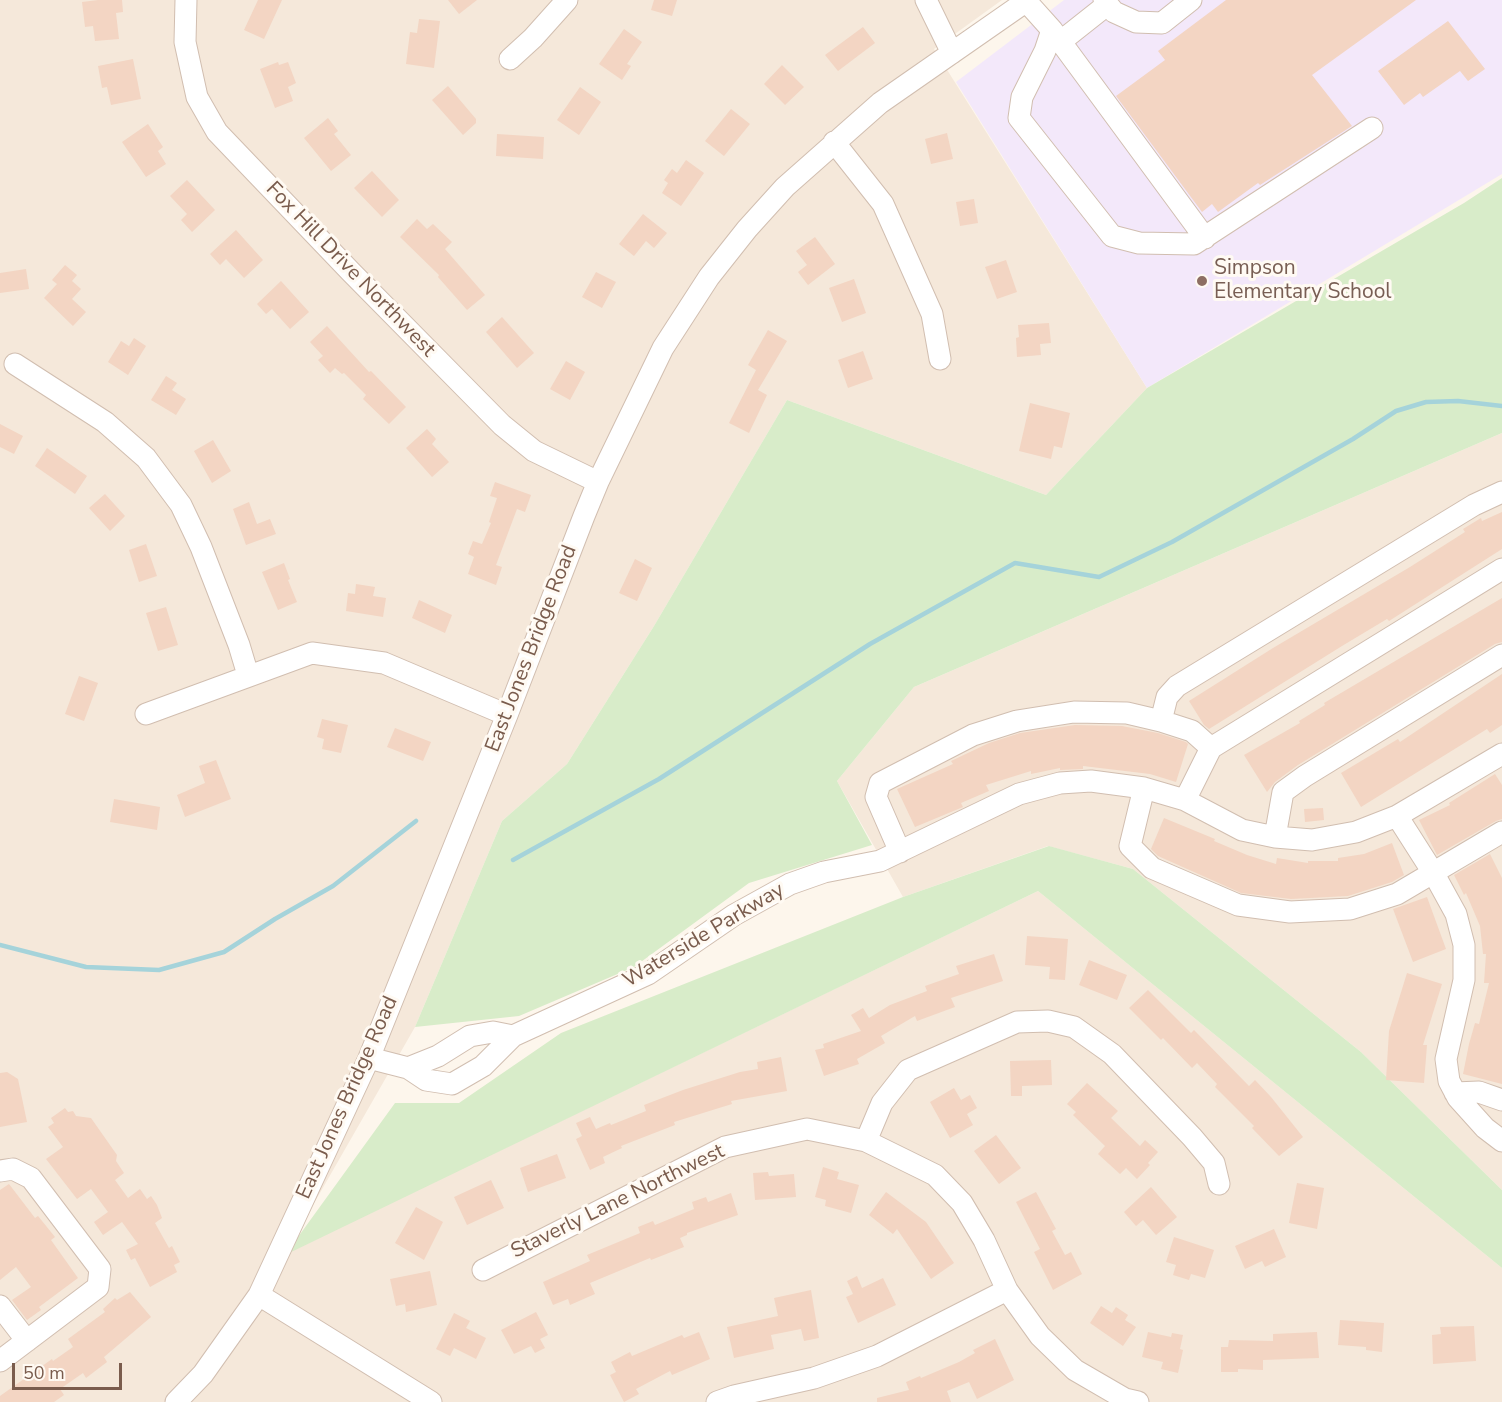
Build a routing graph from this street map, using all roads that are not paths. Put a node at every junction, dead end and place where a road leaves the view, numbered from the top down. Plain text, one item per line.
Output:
1 (186, 0) edge
2 (567, 0) edge
3 (926, 0) edge
4 (1191, 0) edge
5 (1027, 1) edge
6 (1106, 2) edge
7 (1056, 36) junction
8 (952, 53) junction
9 (510, 59) dead end
10 (1372, 128) dead end
11 (834, 142) junction
12 (1205, 238) junction
13 (940, 359) dead end
14 (15, 364) dead end
15 (598, 482) junction
16 (1502, 492) edge
17 (1502, 569) edge
18 (1502, 655) edge
19 (248, 675) junction
20 (146, 714) dead end
21 (507, 715) junction
22 (1161, 721) junction
23 (1211, 748) junction
24 (1502, 754) edge
25 (1144, 788) junction
26 (1185, 800) junction
27 (1396, 816) junction
28 (1502, 832) edge
29 (1275, 837) junction
30 (900, 852) junction
31 (1434, 874) junction
32 (470, 1036) junction
33 (513, 1036) junction
34 (369, 1058) junction
35 (483, 1066) junction
36 (408, 1068) junction
37 (1455, 1093) junction
38 (1502, 1100) edge
39 (866, 1141) junction
40 (1502, 1141) edge
41 (0, 1171) edge
42 (1219, 1184) dead end
43 (483, 1269) dead end
44 (1007, 1290) junction
45 (259, 1295) junction
46 (0, 1306) edge
47 (27, 1341) junction
48 (0, 1361) edge
49 (176, 1402) edge
50 (431, 1402) edge
51 (717, 1402) edge
52 (1138, 1402) edge

1 - 15 street, Fox Hill Drive Northwest
2 - 9 street
3 - 8 street
4 - 6 street
5 - 7 street
5 - 8 street, East Jones Bridge Road
6 - 7 street
7 - 12 street
7 - 12 street
8 - 11 street, East Jones Bridge Road
10 - 12 street
11 - 13 street
11 - 15 street, East Jones Bridge Road
14 - 19 street
15 - 21 street, East Jones Bridge Road
16 - 22 street
17 - 23 street
18 - 29 street
19 - 20 street
19 - 21 street
21 - 34 street, East Jones Bridge Road
22 - 23 street
22 - 30 street
23 - 26 street
24 - 27 street, Waterside Parkway
25 - 26 street, Waterside Parkway
25 - 30 street, Waterside Parkway
25 - 31 street
26 - 29 street, Waterside Parkway
27 - 29 street, Waterside Parkway
27 - 31 street
28 - 31 street
30 - 33 street, Waterside Parkway
31 - 37 street
32 - 33 street, Waterside Parkway
32 - 35 street
32 - 36 street, Waterside Parkway
33 - 35 street, Waterside Parkway
34 - 36 street, Waterside Parkway
34 - 45 street, East Jones Bridge Road
35 - 36 street, Waterside Parkway
37 - 38 street
37 - 40 street
39 - 42 street
39 - 43 street, Staverly Lane Northwest
39 - 44 street, Staverly Lane Northwest
41 - 47 street
44 - 51 street
44 - 52 street, Staverly Lane Northwest
45 - 49 street, East Jones Bridge Road
45 - 50 street
46 - 47 street
47 - 48 street

